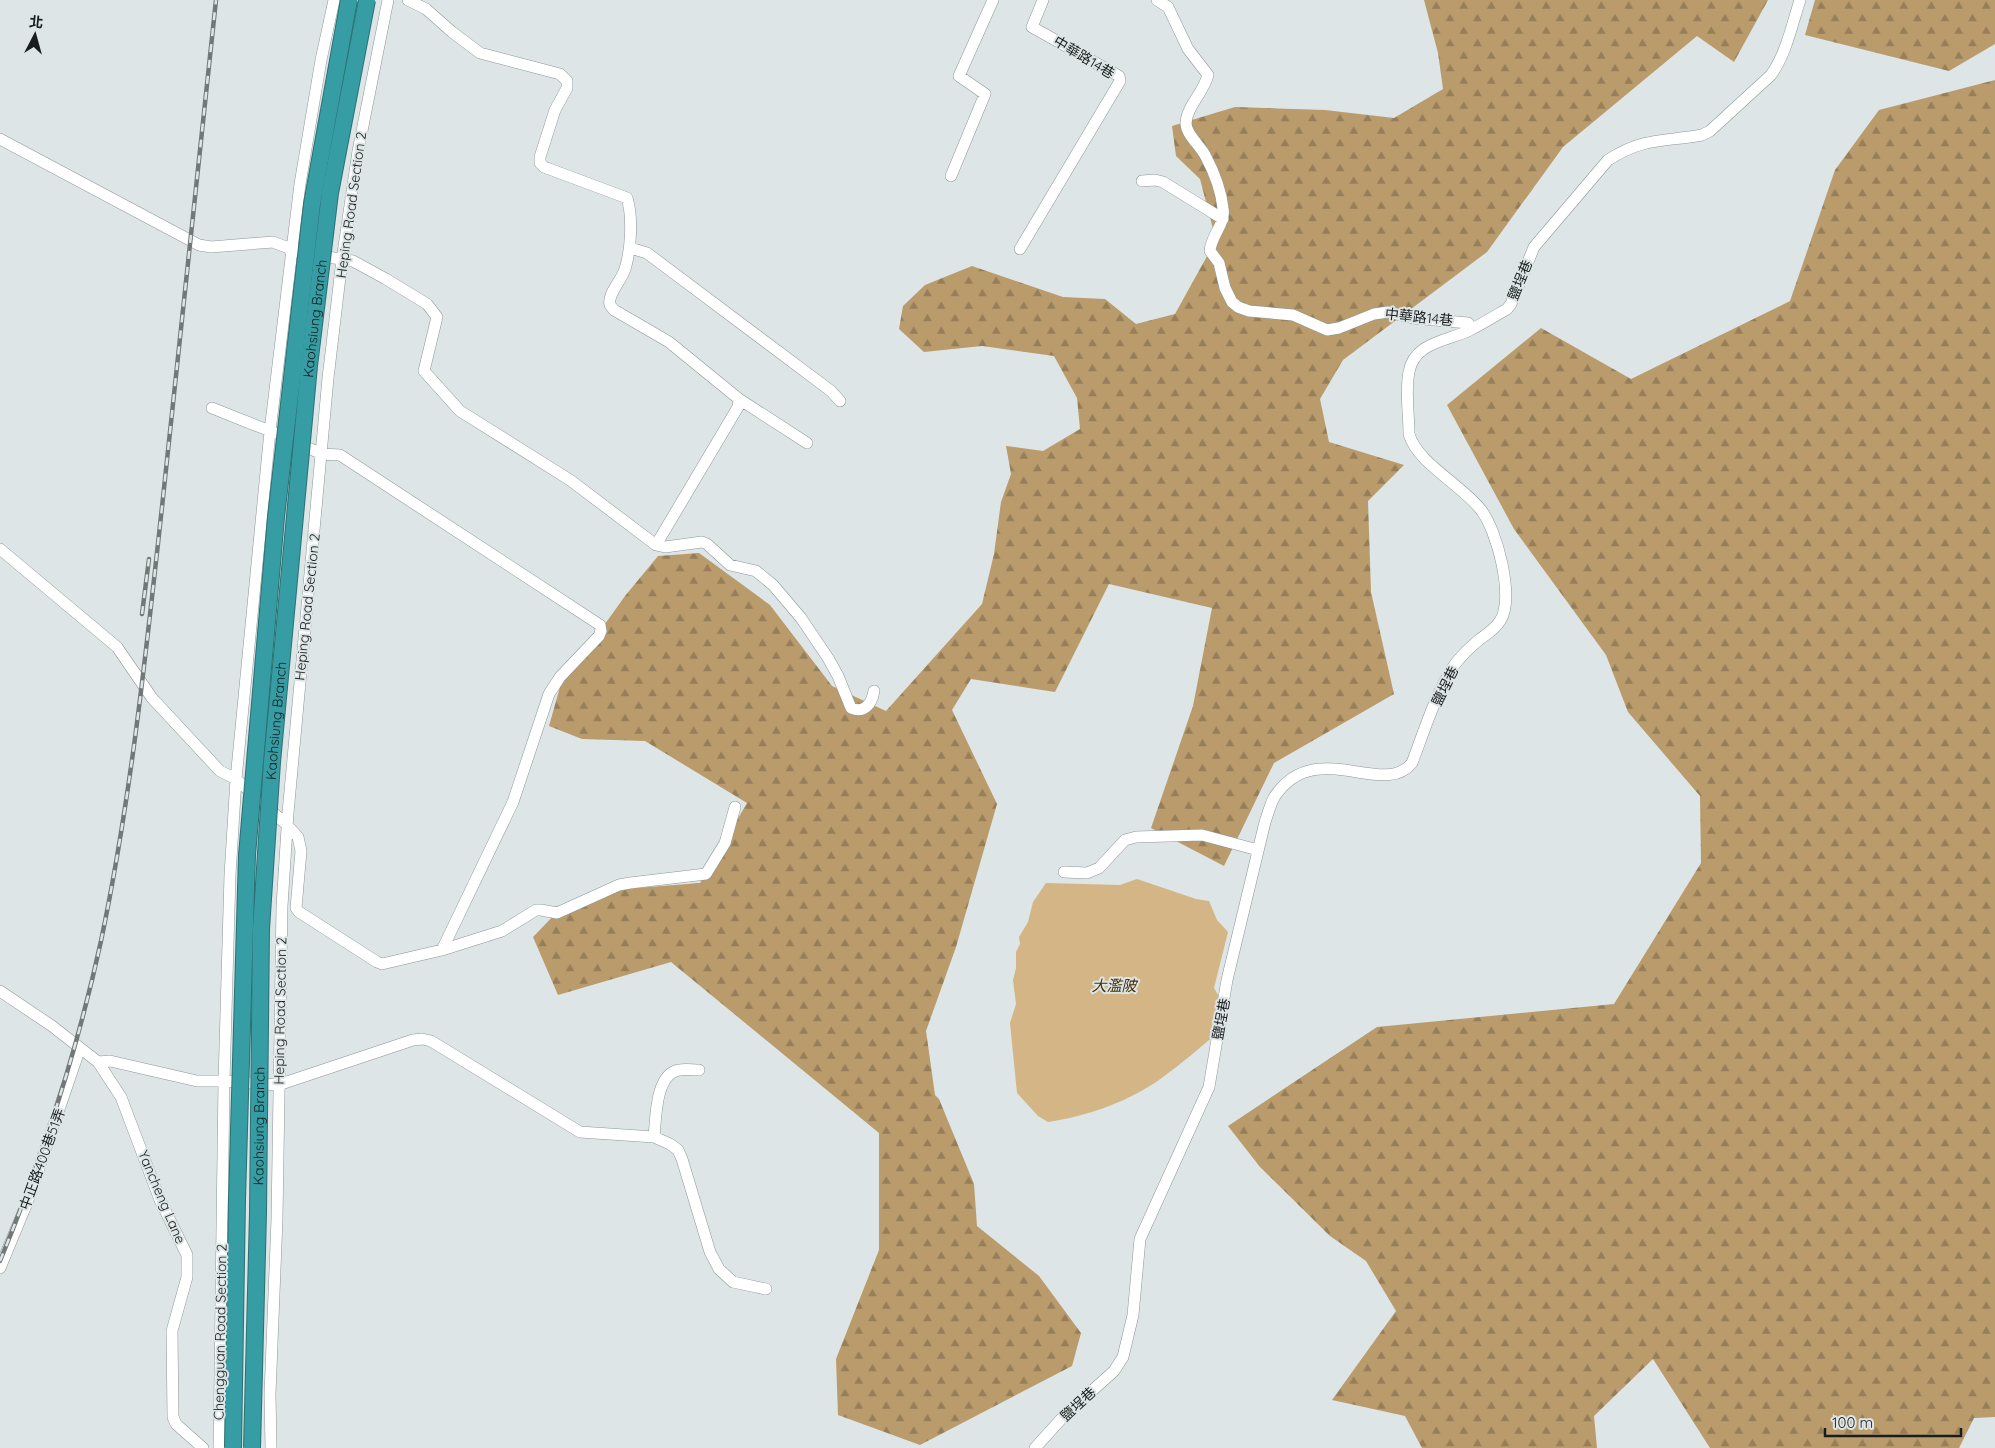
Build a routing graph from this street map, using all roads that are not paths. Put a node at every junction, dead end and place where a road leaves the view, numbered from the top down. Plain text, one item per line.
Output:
1 (334, 0) edge
2 (349, 0) edge
3 (368, 0) edge
4 (388, 0) edge
5 (408, 0) edge
6 (993, 0) edge
7 (1043, 0) edge
8 (1158, 0) edge
9 (1800, 0) edge
10 (0, 139) edge
11 (951, 176) dead end
12 (1142, 181) dead end
13 (1223, 219) junction
14 (630, 248) junction
15 (1020, 249) dead end
16 (293, 251) junction
17 (342, 260) junction
18 (1468, 331) junction
19 (739, 399) junction
20 (840, 401) dead end
21 (212, 408) dead end
22 (270, 431) junction
23 (807, 443) dead end
24 (322, 454) junction
25 (656, 545) junction
26 (0, 549) edge
27 (874, 691) dead end
28 (236, 779) junction
29 (735, 807) dead end
30 (287, 825) junction
31 (1258, 850) junction
32 (1064, 872) dead end
33 (442, 950) junction
34 (0, 991) edge
35 (80, 1048) junction
36 (98, 1062) junction
37 (699, 1070) dead end
38 (224, 1081) junction
39 (278, 1085) junction
40 (654, 1137) junction
41 (0, 1268) edge
42 (766, 1289) dead end
43 (203, 1448) edge
44 (219, 1448) edge
45 (233, 1448) edge
46 (252, 1448) edge
47 (271, 1448) edge
48 (1035, 1448) edge

1 - 16 street
2 - 45 highway, Kaohsiung Branch, bridge
3 - 46 highway, Kaohsiung Branch, bridge
4 - 17 street, Heping Road Section 2
5 - 14 street
6 - 11 street
7 - 15 street, 中華路14巷
8 - 13 street
9 - 18 street, 鹽埕巷
10 - 16 street
12 - 13 street
13 - 18 street, 中華路14巷
14 - 19 street
14 - 20 street
16 - 17 street
16 - 22 street
17 - 24 street, Heping Road Section 2
17 - 25 street
18 - 31 street, 鹽埕巷
19 - 23 street
19 - 25 street
21 - 22 street
22 - 24 street
22 - 28 street
24 - 30 street, Heping Road Section 2
24 - 33 street
25 - 27 street
26 - 28 street
28 - 30 street
28 - 38 street
29 - 33 street
30 - 33 street
30 - 39 street, Heping Road Section 2
31 - 32 street
31 - 48 street, 鹽埕巷
34 - 35 street, Yancheng Lane
35 - 36 street, Yancheng Lane
35 - 41 street, 中正路400巷51弄
36 - 38 street
36 - 43 street, Yancheng Lane
37 - 40 street
38 - 39 street
38 - 44 street, Chengguan Road Section 2
39 - 40 street
39 - 47 street, Heping Road Section 2
40 - 42 street

